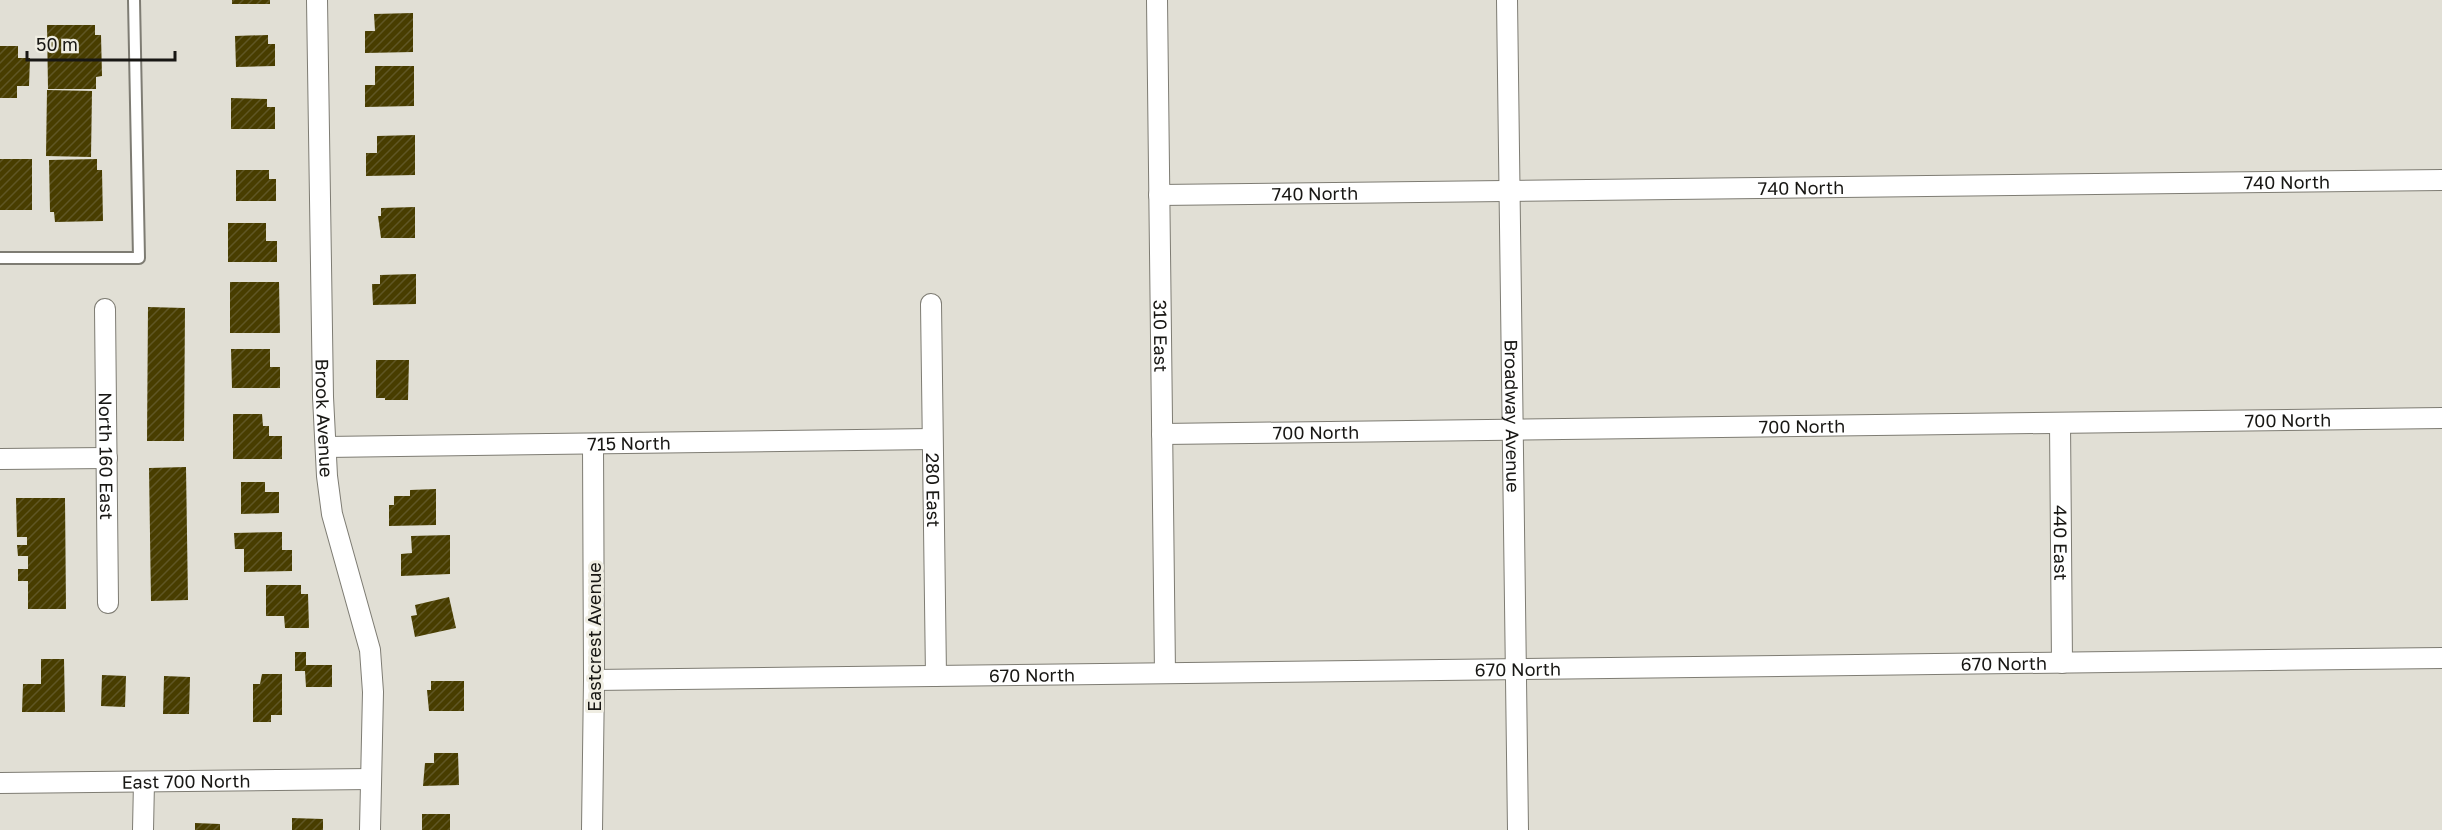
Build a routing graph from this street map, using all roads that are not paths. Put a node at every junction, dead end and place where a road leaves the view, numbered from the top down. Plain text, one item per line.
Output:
1 (134, 0) edge
2 (317, 0) edge
3 (1157, 0) edge
4 (1507, 0) edge
5 (2442, 180) edge
6 (1510, 191) junction
7 (1159, 195) junction
8 (0, 258) edge
9 (931, 304) dead end
10 (105, 309) dead end
11 (2442, 418) edge
12 (2060, 423) junction
13 (1513, 429) junction
14 (1162, 434) junction
15 (932, 439) junction
16 (593, 444) junction
17 (326, 447) junction
18 (107, 458) junction
19 (0, 459) edge
20 (108, 603) dead end
21 (2442, 658) edge
22 (2062, 663) junction
23 (1516, 669) junction
24 (1166, 674) junction
25 (936, 676) junction
26 (594, 680) junction
27 (371, 779) junction
28 (144, 782) junction
29 (0, 783) edge
30 (143, 830) edge
31 (370, 830) edge
32 (592, 830) edge
33 (1518, 830) edge

1 - 8 lane
2 - 17 street, Brook Avenue
3 - 7 street, 310 East
4 - 6 street, Broadway Avenue
5 - 6 street, 740 North
6 - 7 street, 740 North
6 - 13 street, Broadway Avenue
7 - 14 street, 310 East
9 - 15 street, 280 East
10 - 18 street, North 160 East
11 - 12 street, 700 North
12 - 13 street, 700 North
12 - 22 street, 440 East
13 - 14 street, 700 North
13 - 23 street, Broadway Avenue
14 - 24 street, 310 East
15 - 16 street, 715 North
15 - 25 street, 280 East
16 - 17 street, 715 North
16 - 26 street, Eastcrest Avenue
17 - 27 street, Brook Avenue
18 - 19 street
18 - 20 street, North 160 East
21 - 22 street, 670 North
22 - 23 street, 670 North
23 - 24 street, 670 North
23 - 33 street, Broadway Avenue
24 - 25 street, 670 North
25 - 26 street, 670 North
26 - 32 street, Eastcrest Avenue
27 - 28 street, East 700 North
27 - 31 street, Brook Avenue
28 - 29 street, East 700 North
28 - 30 street

